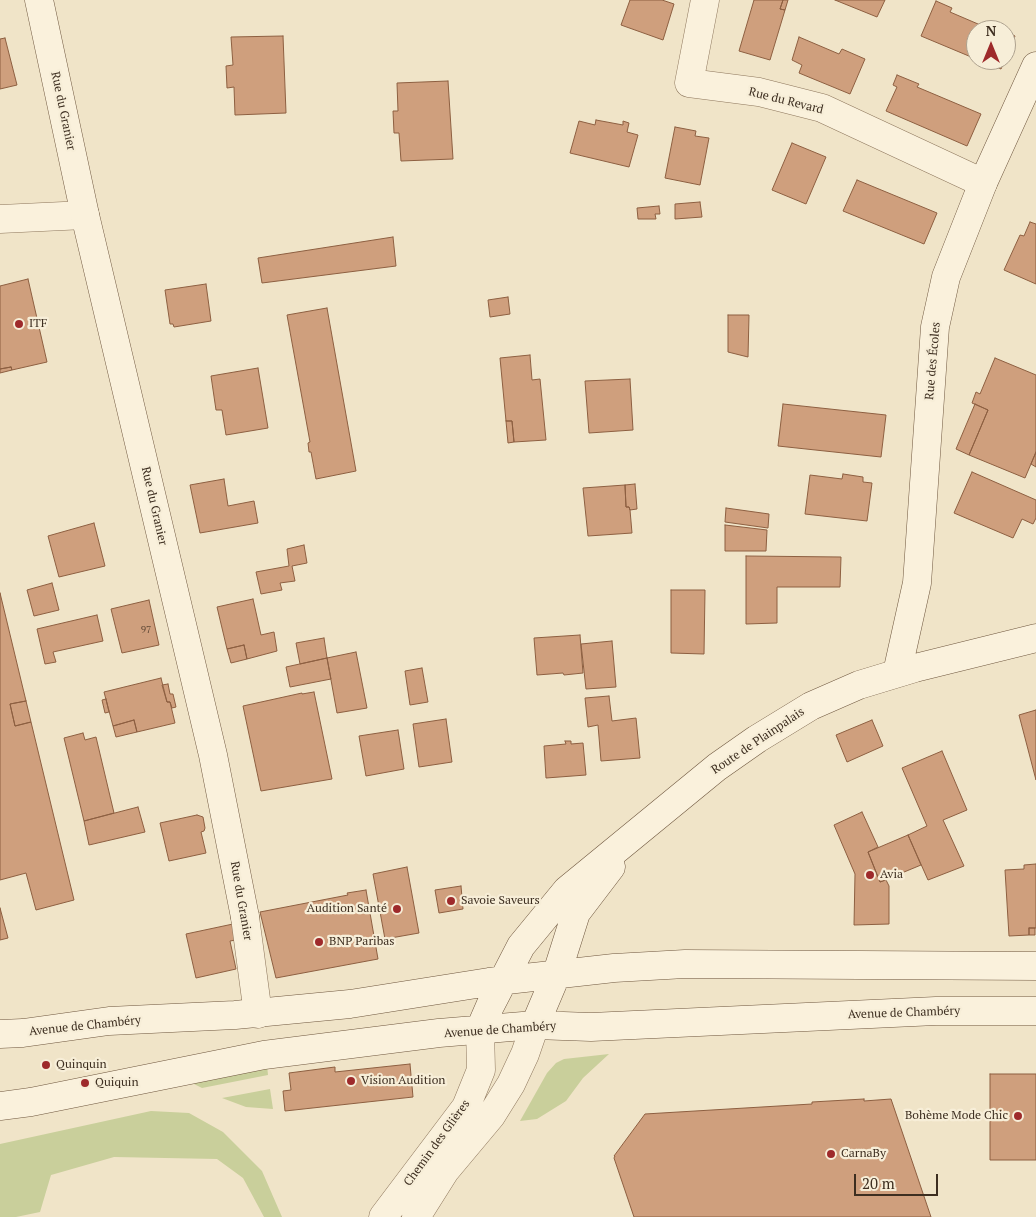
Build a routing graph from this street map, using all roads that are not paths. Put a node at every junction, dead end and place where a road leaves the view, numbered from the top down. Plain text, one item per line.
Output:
1 (39, 0) edge
2 (705, 0) edge
3 (1036, 66) edge
4 (983, 183) junction
5 (85, 215) junction
6 (0, 219) edge
7 (1036, 638) edge
8 (897, 673) junction
9 (639, 830) junction
10 (1036, 966) edge
11 (557, 973) junction
12 (504, 980) junction
13 (1036, 1011) edge
14 (258, 1014) junction
15 (485, 1018) junction
16 (537, 1018) junction
17 (0, 1034) edge
18 (0, 1106) edge
19 (383, 1217) edge
20 (416, 1217) edge

1 - 5 main road, Rue du Granier
2 - 4 main road, Rue du Revard
3 - 4 main road, Rue des Écoles
4 - 8 main road, Rue des Écoles
5 - 6 main road
5 - 14 main road, Rue du Granier
7 - 8 main road, Route de Plainpalais
8 - 9 main road, Route de Plainpalais
9 - 11 main road, Route de Plainpalais
9 - 12 main road, Route de Plainpalais
10 - 11 main road, Avenue de Chambéry
11 - 12 main road, Avenue de Chambéry
11 - 16 main road, Route de Plainpalais
12 - 14 main road, Avenue de Chambéry
12 - 15 main road, Route de Plainpalais
13 - 16 main road, Avenue de Chambéry
14 - 17 main road, Avenue de Chambéry
15 - 16 main road, Avenue de Chambéry
15 - 18 main road, Avenue de Chambéry
15 - 19 main road, Chemin des Glières
16 - 20 main road, Chemin des Glières

